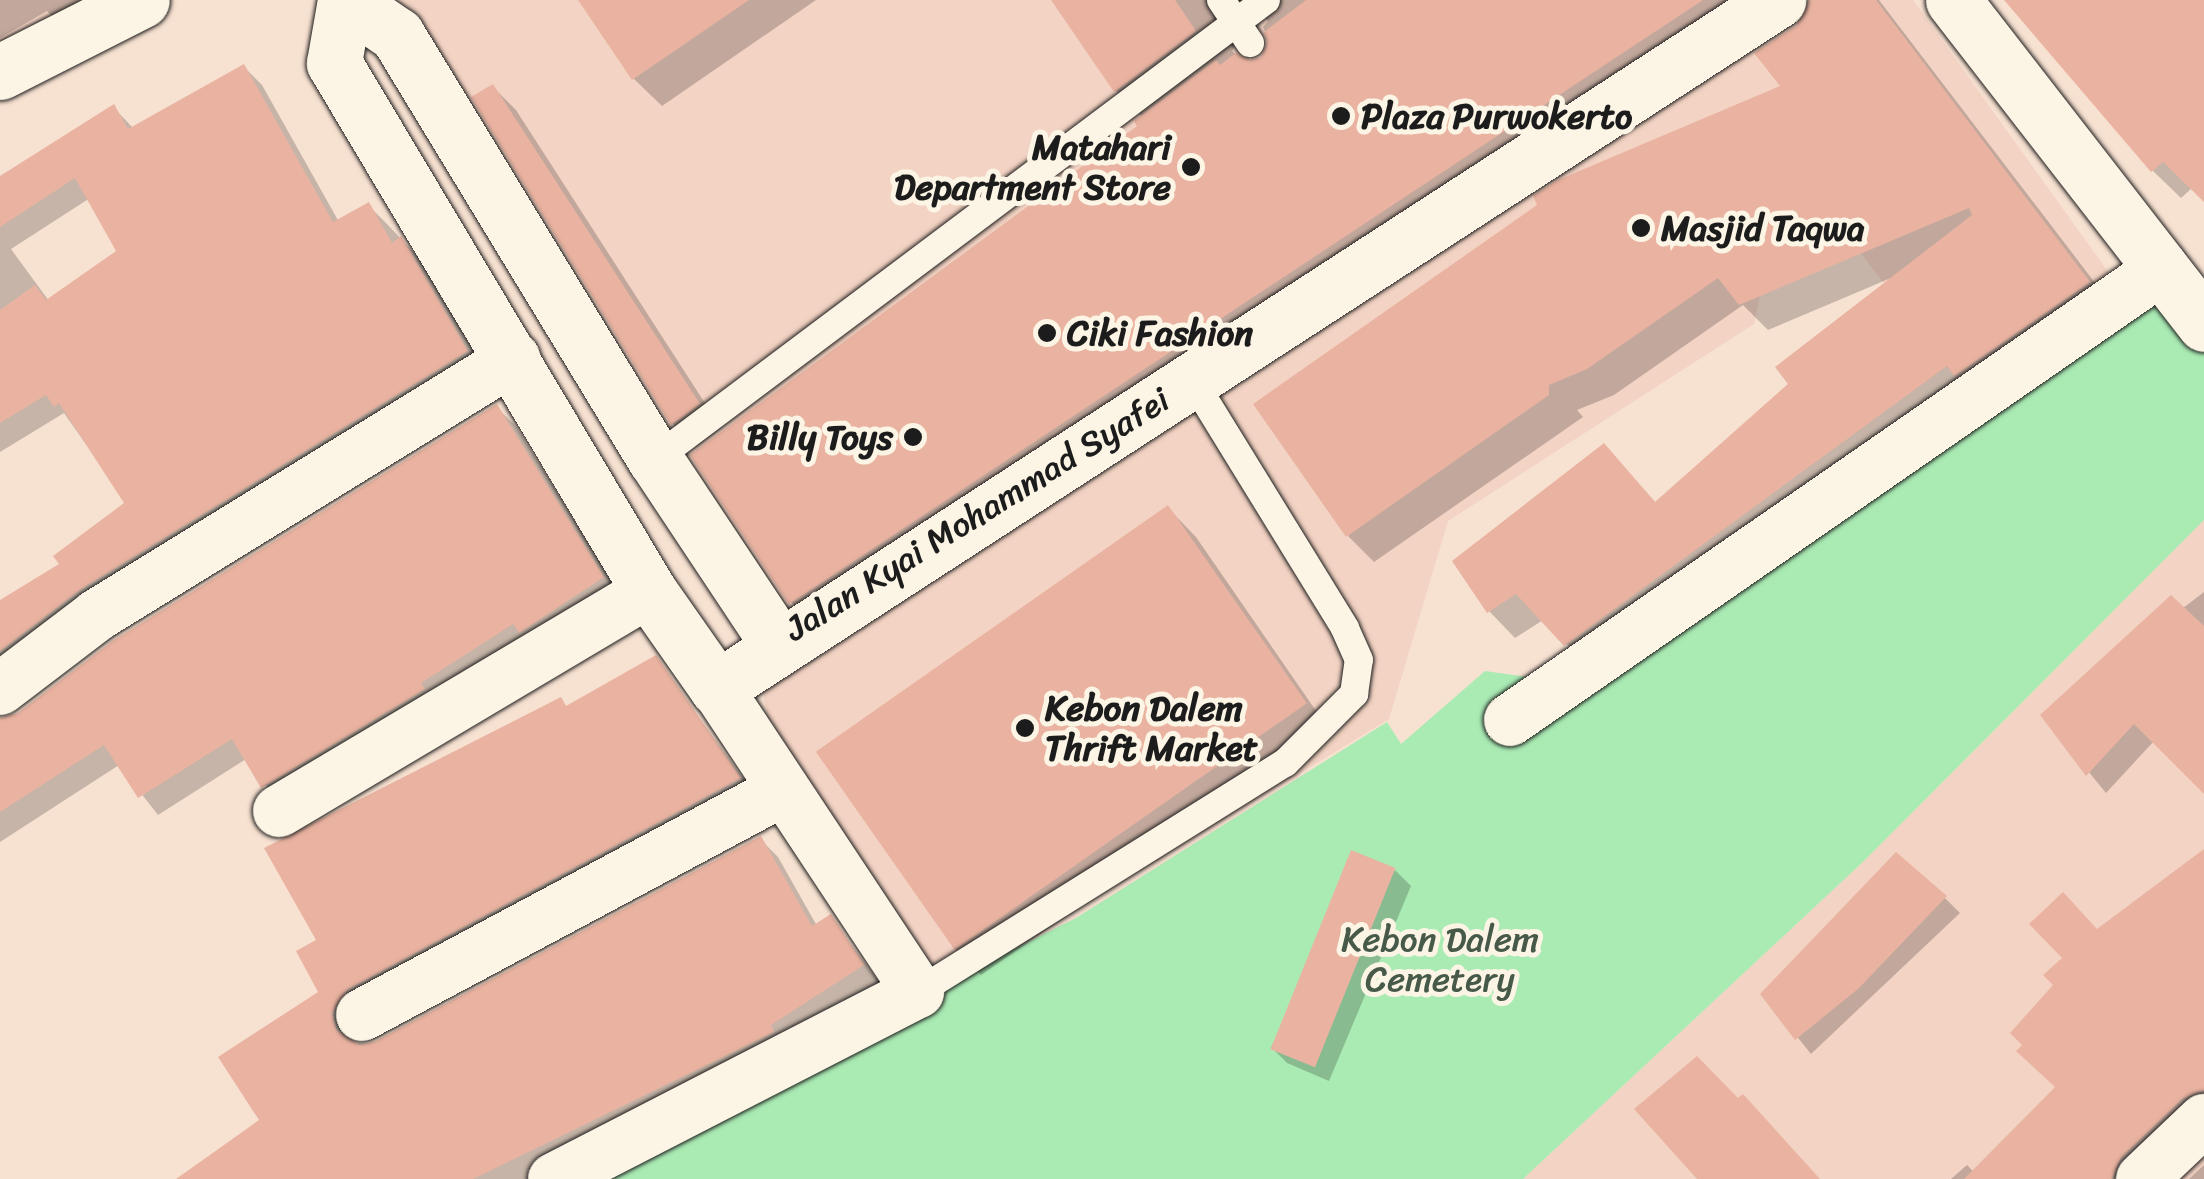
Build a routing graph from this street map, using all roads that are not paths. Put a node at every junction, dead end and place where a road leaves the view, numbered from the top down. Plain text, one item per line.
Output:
1 (142, 0) edge
2 (345, 0) edge
3 (1266, 0) edge
4 (1778, 0) edge
5 (1954, 0) edge
6 (1235, 21) edge
7 (0, 72) edge
8 (2191, 300) edge
9 (514, 358) junction
10 (1193, 381) junction
11 (655, 460) junction
12 (648, 591) junction
13 (778, 644) junction
14 (717, 688) junction
15 (0, 689) edge
16 (1510, 720) dead end
17 (781, 791) junction
18 (278, 812) dead end
19 (918, 992) junction
20 (362, 1015) dead end
21 (2204, 1120) edge
22 (554, 1179) edge
23 (2142, 1179) edge

1 - 7 street
2 - 9 street
2 - 11 street, Jalan Kyai Mohammad Syafei
3 - 6 lane
4 - 10 street, Jalan Kyai Mohammad Syafei
5 - 8 street
6 - 11 lane
8 - 16 street
9 - 12 street
9 - 15 street
10 - 13 street, Jalan Kyai Mohammad Syafei
10 - 19 lane
11 - 13 street, Jalan Kyai Mohammad Syafei
12 - 14 street
12 - 18 street
13 - 14 street
14 - 17 street
17 - 19 street
17 - 20 street
19 - 22 street
21 - 23 street

